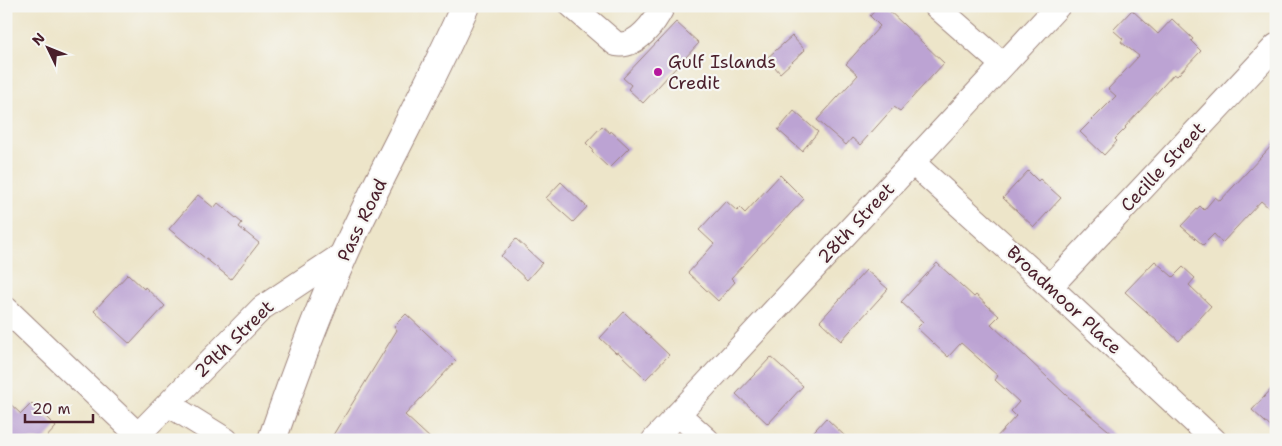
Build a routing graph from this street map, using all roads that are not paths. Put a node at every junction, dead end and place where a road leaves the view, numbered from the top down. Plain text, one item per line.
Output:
1 (465, 6) edge
2 (572, 6) edge
3 (663, 6) edge
4 (936, 6) edge
5 (1047, 10) edge
6 (1276, 46) edge
7 (1003, 65) junction
8 (912, 162) junction
9 (346, 252) junction
10 (1050, 287) junction
11 (6, 309) edge
12 (168, 404) junction
13 (678, 414) junction
14 (135, 437) edge
15 (225, 440) edge
16 (272, 440) edge
17 (654, 440) edge
18 (706, 440) edge
19 (1214, 440) edge

1 - 9 main road, Pass Road
2 - 3 street
4 - 7 street
5 - 7 street, 28th Street
6 - 10 street, Cecille Street
7 - 8 street, 28th Street
8 - 10 street, Broadmoor Place
8 - 13 street, 28th Street
9 - 12 street, 29th Street
9 - 16 main road, Pass Road
10 - 19 street, Broadmoor Place
11 - 14 street
12 - 14 street, 29th Street
12 - 15 street
13 - 17 street, 28th Street
13 - 18 street

